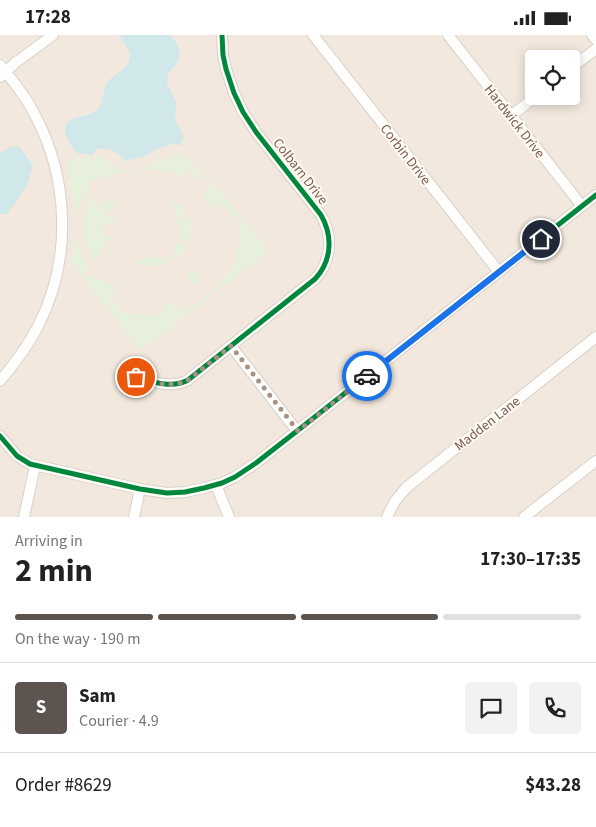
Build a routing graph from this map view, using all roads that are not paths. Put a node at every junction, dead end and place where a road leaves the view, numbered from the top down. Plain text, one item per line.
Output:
1 (53, 35) edge
2 (222, 35) edge
3 (313, 35) edge
4 (448, 35) edge
5 (592, 35) edge
6 (596, 40) edge
7 (596, 49) edge
8 (580, 61) edge
9 (2, 71) edge
10 (525, 105) edge
11 (511, 116) junction
12 (596, 195) edge
13 (582, 206) junction
14 (499, 272) junction
15 (596, 337) edge
16 (231, 346) junction
17 (136, 377) dead end
18 (0, 381) edge
19 (298, 431) junction
20 (0, 436) edge
21 (596, 461) edge
22 (35, 465) junction
23 (216, 485) junction
24 (140, 489) junction
25 (24, 517) edge
26 (134, 517) edge
27 (229, 517) edge
28 (387, 517) edge
29 (524, 517) edge

1 - 9 street
2 - 16 street, Colbarn Drive
3 - 14 street, Corbin Drive
4 - 11 street, Hardwick Drive
5 - 6 street
7 - 8 street
9 - 18 street
10 - 11 street
11 - 13 street, Hardwick Drive
12 - 13 street
13 - 14 street
14 - 19 street
15 - 28 street, Madden Lane
16 - 17 street, Colbarn Drive
16 - 19 street
19 - 23 street
20 - 22 street
21 - 29 street
22 - 24 street
22 - 25 street
23 - 24 street
23 - 27 street
24 - 26 street

